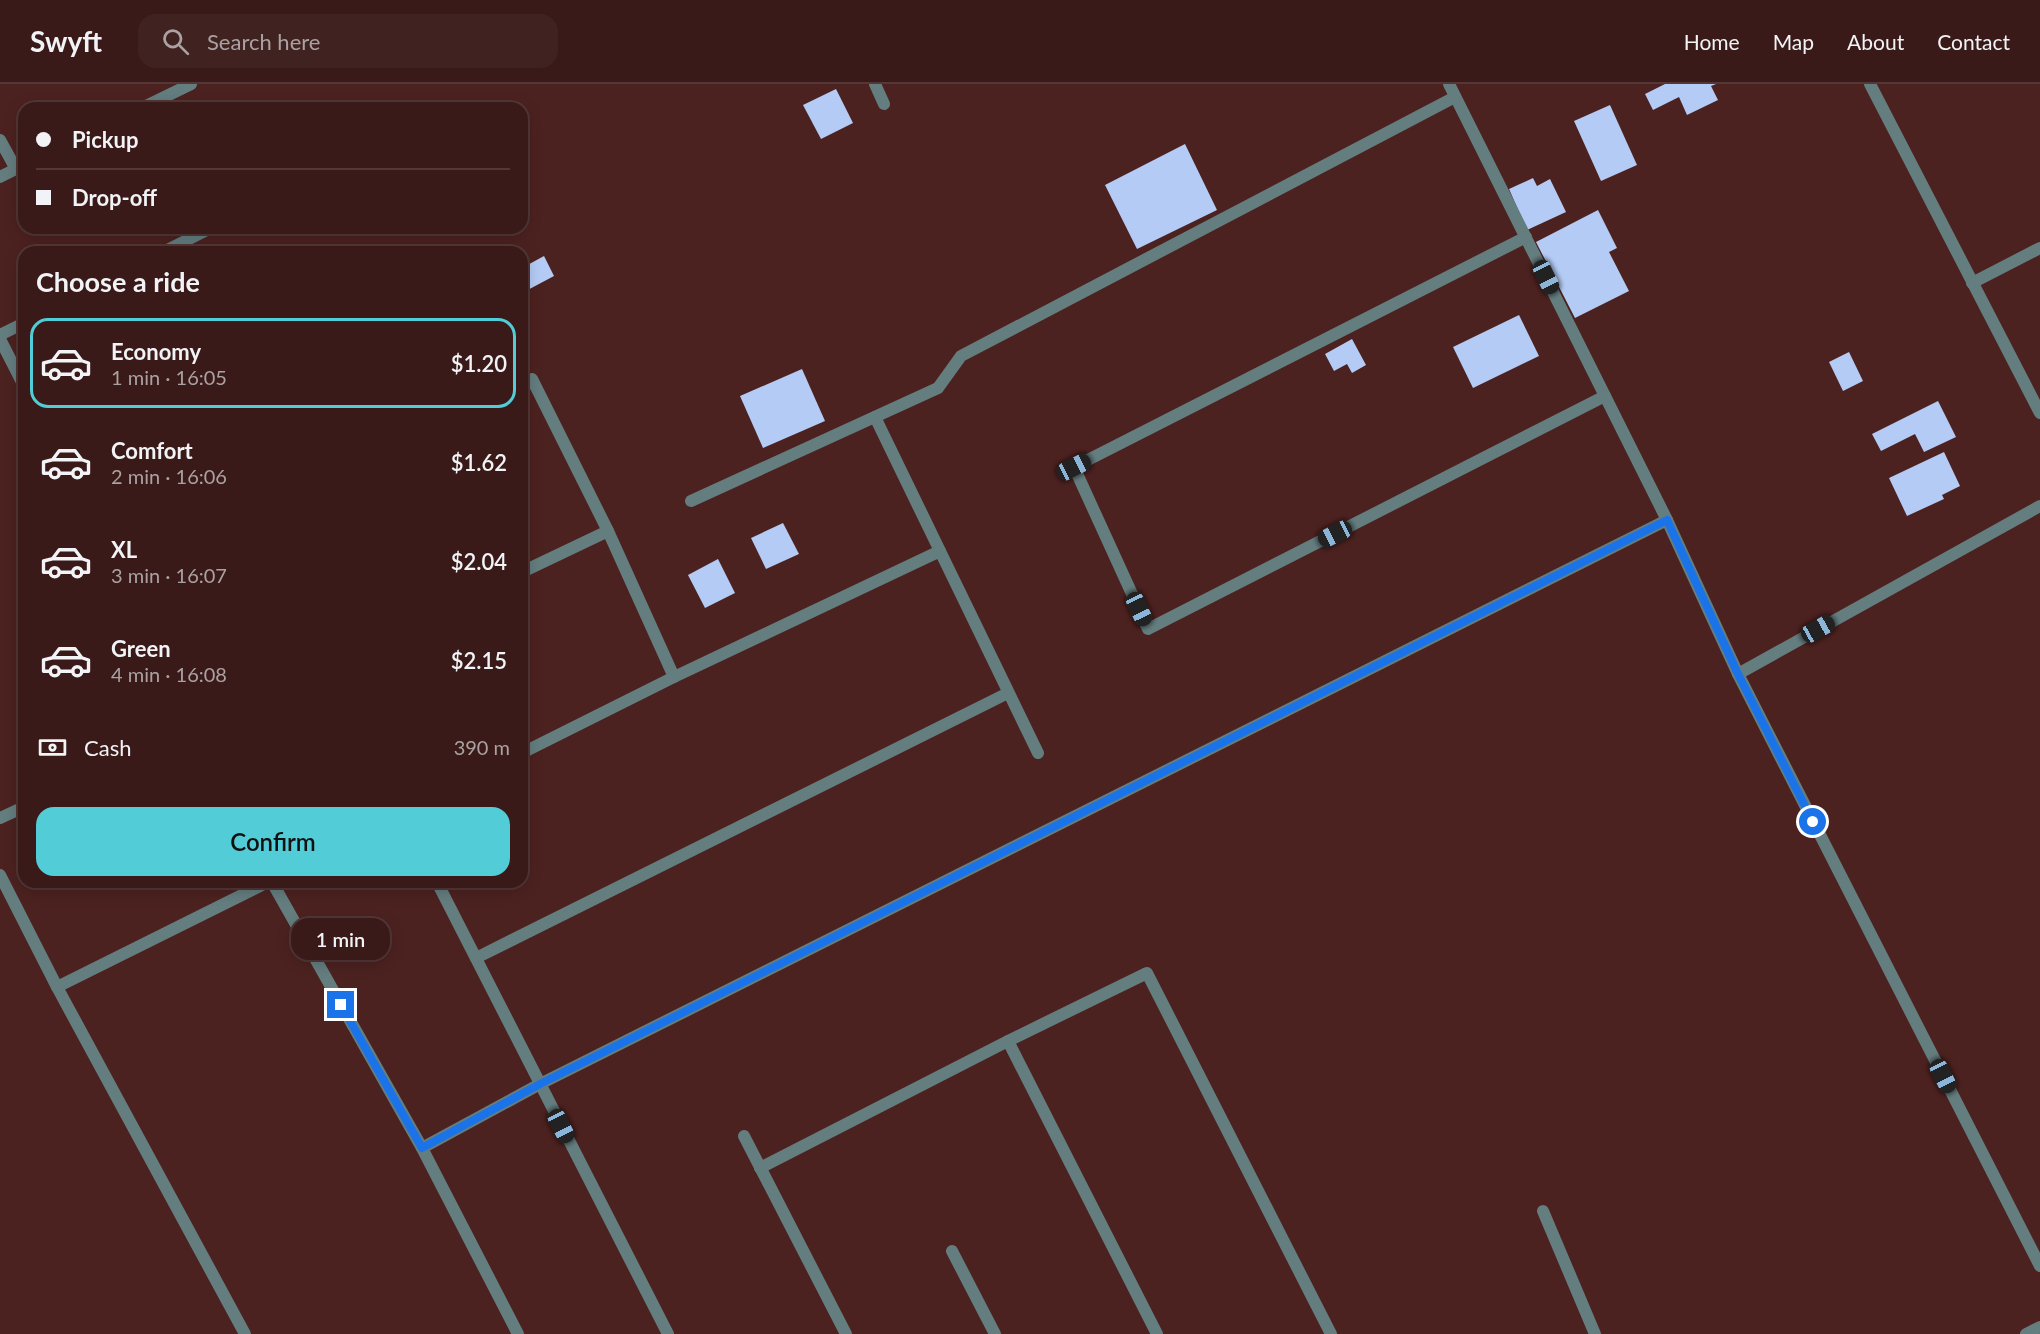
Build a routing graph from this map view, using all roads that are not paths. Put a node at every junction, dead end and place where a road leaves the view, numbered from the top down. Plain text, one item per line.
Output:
1 (191, 84) edge
2 (875, 84) edge
3 (1449, 84) edge
4 (1870, 84) edge
5 (1455, 97) junction
6 (154, 102) edge
7 (884, 104) dead end
8 (0, 140) edge
9 (18, 164) edge
10 (18, 168) edge
11 (0, 177) edge
12 (199, 234) edge
13 (1526, 237) junction
14 (176, 246) edge
15 (2040, 248) edge
16 (1972, 283) junction
17 (18, 326) edge
18 (0, 337) edge
19 (18, 374) edge
20 (528, 381) edge
21 (1605, 396) junction
22 (2040, 412) edge
23 (875, 417) junction
24 (691, 501) dead end
25 (2040, 506) edge
26 (1667, 520) junction
27 (608, 531) junction
28 (940, 550) junction
29 (528, 569) edge
30 (1738, 674) junction
31 (674, 677) junction
32 (1008, 693) junction
33 (528, 750) edge
34 (1038, 753) dead end
35 (18, 810) edge
36 (0, 818) edge
37 (0, 875) edge
38 (258, 888) edge
39 (273, 888) edge
40 (440, 888) edge
41 (476, 958) junction
42 (57, 987) junction
43 (1008, 1041) junction
44 (540, 1084) junction
45 (744, 1136) dead end
46 (422, 1148) junction
47 (760, 1168) junction
48 (1543, 1211) dead end
49 (952, 1251) dead end
50 (2040, 1266) edge
51 (2040, 1327) edge
52 (245, 1334) edge
53 (518, 1334) edge
54 (668, 1334) edge
55 (846, 1334) edge
56 (995, 1334) edge
57 (1157, 1334) edge
58 (1331, 1334) edge
59 (1595, 1334) edge
60 (2026, 1334) edge

1 - 6 street
2 - 7 street
3 - 5 street
4 - 16 street
5 - 13 street
5 - 23 street
8 - 9 street
10 - 11 street
12 - 14 street
13 - 21 street
13 - 21 street
15 - 16 street
16 - 22 street
17 - 18 street
18 - 19 street
20 - 27 street
21 - 26 street
23 - 24 street
23 - 28 street
25 - 30 street
26 - 30 street
26 - 44 street
27 - 29 street
27 - 31 street
28 - 31 street
28 - 32 street
30 - 50 street
31 - 33 street
32 - 34 street
32 - 41 street
35 - 36 street
37 - 42 street
38 - 42 street
39 - 46 street
40 - 41 street
41 - 44 street
42 - 52 street
43 - 47 street
43 - 57 street
43 - 58 street
44 - 46 street
44 - 54 street
45 - 47 street
46 - 53 street
47 - 55 street
48 - 59 street
49 - 56 street
51 - 60 street

